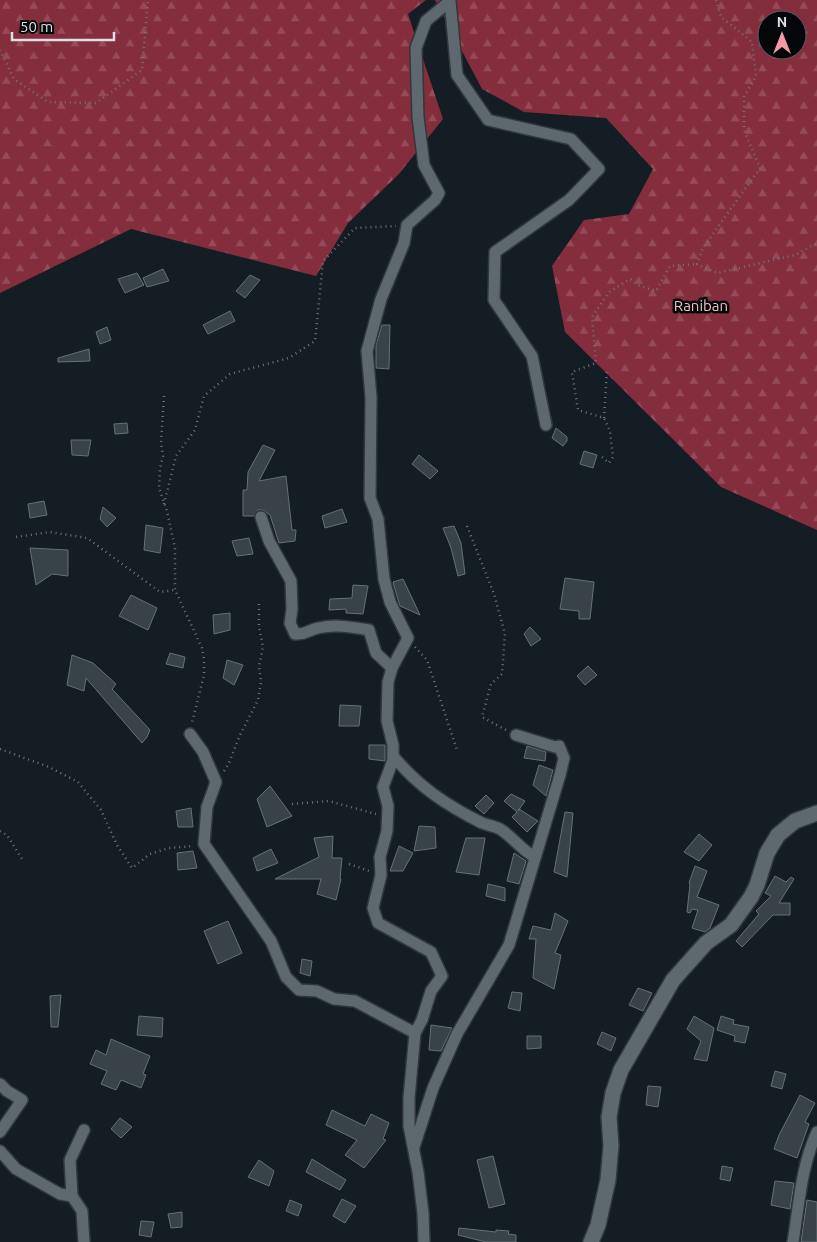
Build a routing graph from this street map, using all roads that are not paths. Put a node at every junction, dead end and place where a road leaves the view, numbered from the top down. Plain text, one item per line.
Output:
1 (546, 425) dead end
2 (261, 517) dead end
3 (392, 668) junction
4 (190, 734) road end
5 (516, 735) road end
6 (393, 756) junction
7 (817, 813) edge
8 (535, 857) junction
9 (415, 1034) junction
10 (0, 1084) edge
11 (84, 1130) dead end
12 (0, 1132) edge
13 (817, 1132) edge
14 (413, 1148) junction
15 (0, 1151) edge
16 (72, 1196) junction
17 (598, 1225) junction
18 (84, 1242) edge
19 (424, 1242) edge
20 (591, 1242) edge
21 (601, 1242) edge
22 (793, 1242) edge

1 - 3 street
2 - 3 street
3 - 6 street
4 - 9 street
5 - 8 street
6 - 8 street
6 - 9 street
7 - 17 street
8 - 14 street
9 - 14 street
10 - 12 street
11 - 16 street
13 - 22 street
14 - 19 street
15 - 16 street
16 - 18 street
17 - 20 street
17 - 21 street

